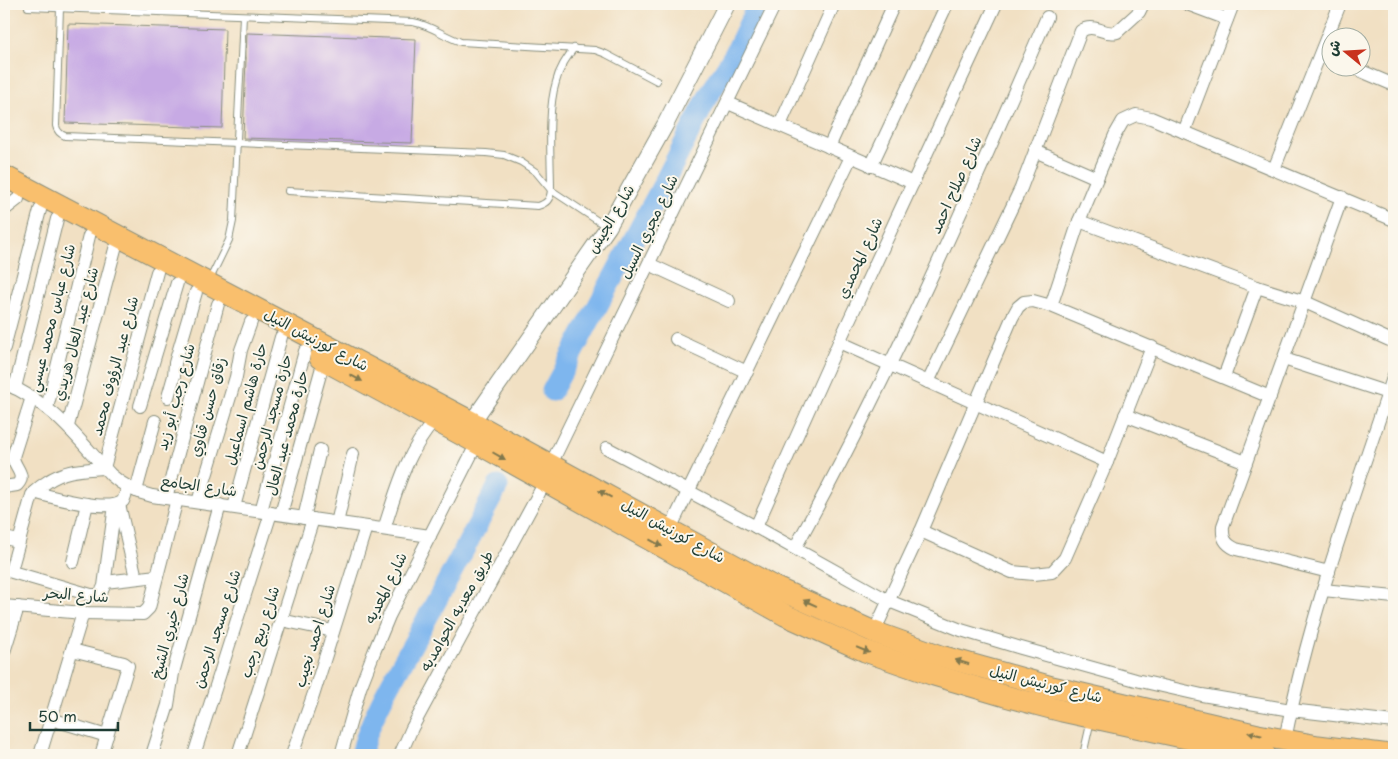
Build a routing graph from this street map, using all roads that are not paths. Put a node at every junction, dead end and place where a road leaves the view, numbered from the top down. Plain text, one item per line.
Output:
1 (727, 4) edge
2 (775, 4) edge
3 (834, 4) edge
4 (894, 4) edge
5 (947, 4) edge
6 (996, 4) edge
7 (1143, 4) edge
8 (1187, 4) edge
9 (1233, 4) edge
10 (1340, 4) edge
11 (28, 7) dead end
12 (60, 8) junction
13 (243, 16) junction
14 (1047, 17) dead end
15 (1227, 19) junction
16 (1333, 28) edge
17 (574, 48) junction
18 (1320, 66) edge
19 (1370, 75) edge
20 (658, 81) dead end
21 (1394, 85) edge
22 (728, 103) junction
23 (780, 125) junction
24 (1184, 132) junction
25 (237, 142) junction
26 (829, 147) junction
27 (1035, 151) junction
28 (851, 157) junction
29 (871, 166) junction
30 (1274, 169) junction
31 (4, 176) edge
32 (1097, 178) junction
33 (913, 183) junction
34 (288, 190) dead end
35 (551, 190) junction
36 (1342, 197) junction
37 (9, 200) edge
38 (48, 215) junction
39 (1394, 220) edge
40 (1079, 221) junction
41 (608, 227) junction
42 (89, 236) junction
43 (114, 250) junction
44 (649, 264) junction
45 (157, 272) junction
46 (193, 286) junction
47 (1257, 287) junction
48 (729, 301) dead end
49 (1305, 302) junction
50 (218, 304) junction
51 (1051, 306) junction
52 (251, 322) junction
53 (281, 338) junction
54 (676, 339) dead end
55 (839, 342) junction
56 (1394, 342) edge
57 (4, 348) edge
58 (1152, 348) junction
59 (315, 356) junction
60 (1284, 359) junction
61 (890, 366) junction
62 (747, 372) junction
63 (1394, 375) edge
64 (1224, 377) junction
65 (928, 382) junction
66 (10, 386) edge
67 (1388, 393) junction
68 (168, 397) dead end
69 (1270, 397) junction
70 (32, 398) junction
71 (975, 404) junction
72 (140, 406) dead end
73 (47, 408) junction
74 (1125, 415) junction
75 (435, 420) junction
76 (155, 421) dead end
77 (472, 422) junction
78 (68, 426) junction
79 (477, 443) junction
80 (607, 448) dead end
81 (320, 450) dead end
82 (353, 454) dead end
83 (9, 460) edge
84 (1108, 462) junction
85 (1246, 462) junction
86 (104, 468) junction
87 (548, 473) junction
88 (4, 487) edge
89 (132, 489) junction
90 (689, 491) junction
91 (34, 492) junction
92 (172, 498) junction
93 (198, 502) junction
94 (87, 504) junction
95 (117, 505) junction
96 (220, 505) junction
97 (234, 507) junction
98 (271, 513) junction
99 (308, 518) junction
100 (337, 523) junction
101 (366, 527) junction
102 (756, 527) junction
103 (384, 529) junction
104 (670, 529) junction
105 (921, 531) junction
106 (430, 536) junction
107 (4, 538) edge
108 (19, 542) junction
109 (795, 548) junction
110 (73, 562) dead end
111 (1329, 572) junction
112 (157, 576) junction
113 (136, 578) junction
114 (105, 582) junction
115 (1323, 590) junction
116 (1393, 594) edge
117 (889, 601) junction
118 (4, 606) edge
119 (18, 607) junction
120 (83, 612) junction
121 (146, 612) joint
122 (281, 620) junction
123 (333, 631) junction
124 (874, 632) junction
125 (72, 650) junction
126 (4, 652) edge
127 (1094, 707) junction
128 (1291, 710) junction
129 (51, 719) junction
130 (1394, 722) edge
131 (107, 736) junction
132 (1291, 746) edge
133 (40, 755) edge
134 (101, 755) edge
135 (152, 755) edge
136 (194, 755) edge
137 (238, 755) edge
138 (292, 755) edge
139 (341, 755) edge
140 (400, 755) edge
141 (1083, 755) edge
142 (1265, 755) edge
143 (1378, 755) edge

1 - 41 street, شارع الجيش
2 - 22 street, شارع مجري السيل
3 - 23 street
4 - 26 street
5 - 29 street
6 - 33 street, شارع المحمدي
7 - 27 street
8 - 15 street
9 - 15 street
10 - 16 street
11 - 12 lane
12 - 13 lane
12 - 25 lane
13 - 17 lane
13 - 25 lane
14 - 61 street, شارع صلاح احمد
15 - 24 street
17 - 20 lane
17 - 35 lane
18 - 30 street
19 - 21 street
22 - 23 street
22 - 44 street, شارع مجري السيل
23 - 26 street
24 - 30 street
24 - 32 street
25 - 35 lane
25 - 46 lane
26 - 28 street
27 - 32 street
27 - 65 street
28 - 29 street
28 - 62 street
29 - 33 street
30 - 36 street
31 - 46 highway, شارع كورنيش النيل
32 - 40 street
33 - 55 street, شارع المحمدي
34 - 35 lane
35 - 41 lane
36 - 39 street
36 - 49 street
37 - 38 highway, شارع كورنيش النيل
38 - 42 highway, شارع كورنيش النيل
38 - 57 street
38 - 66 street
40 - 47 street
40 - 51 street
41 - 77 street, شارع الجيش
42 - 43 highway, شارع كورنيش النيل
42 - 73 street, شارع عباس محمد عيسي
43 - 45 highway, شارع كورنيش النيل
43 - 78 street, شارع عبد العال هريدي
44 - 48 street
44 - 87 street, شارع مجري السيل
45 - 46 highway, شارع كورنيش النيل
45 - 86 street, شارع عبد الرؤوف محمد
46 - 50 highway, شارع كورنيش النيل
46 - 68 street
46 - 72 street
46 - 77 highway, شارع كورنيش النيل
47 - 49 street
47 - 64 street
49 - 56 street
49 - 60 street
50 - 52 highway, شارع كورنيش النيل
50 - 92 street, شارع رجب أبو زيد
51 - 58 street
51 - 71 street
52 - 53 highway, شارع كورنيش النيل
52 - 93 street, زقاق حسن قناوي
53 - 59 highway, شارع كورنيش النيل
53 - 97 street, حارة هاشم اسماعيل
54 - 62 street
55 - 61 street
55 - 102 street, شارع المحمدي
58 - 64 street
58 - 74 street
59 -> 75 highway, شارع كورنيش النيل
59 - 98 street, حارة مسجد الرحمن
59 - 98 street, حارة محمد عبد العال
60 - 67 street
60 - 69 street
61 - 65 street
61 - 109 street, شارع صلاح احمد
62 - 90 street
63 - 67 street
64 - 69 street
65 - 71 street
66 - 70 street, شارع الجامع
67 - 111 street
69 - 85 street
70 - 73 street, شارع الجامع
70 - 83 street
71 - 84 street
71 - 105 street
73 - 78 street, شارع الجامع
74 - 84 street
74 - 85 street
75 - 79 highway, شارع كورنيش النيل
75 - 103 street
76 - 89 street
77 - 87 highway, شارع كورنيش النيل
78 - 86 street, شارع الجامع
79 -> 87 highway, شارع كورنيش النيل
79 - 106 street, شارع المعديه
80 - 90 street
81 - 99 street, شارع ربيع رجب
82 - 100 street
83 - 88 street
84 - 105 street
85 - 111 street
86 - 89 street, شارع الجامع
86 - 91 street
104 -> 87 highway, شارع كورنيش النيل
87 -> 127 highway, شارع كورنيش النيل
87 - 140 street, طريق معديه الحوامديه
89 - 92 street, شارع الجامع
89 - 95 street
90 - 102 street
90 - 104 street
91 - 94 street
91 - 108 street
92 - 93 street, شارع الجامع
92 - 112 street, شارع رجب أبو زيد
93 - 96 street, شارع الجامع
94 - 95 street
94 - 110 street
95 - 113 street
95 - 114 street
96 - 97 street, شارع الجامع
96 - 135 street, شارع خيري الشيخ
97 - 98 street, شارع الجامع
98 - 99 street, شارع الجامع
98 - 136 street, شارع مسجد الرحمن
99 - 100 street, شارع الجامع
99 - 122 street, شارع ربيع رجب
100 - 101 street, شارع الجامع
101 - 103 street, شارع الجامع
101 - 123 street, شارع احمد نجيب
102 - 109 street
103 - 106 street, شارع الجامع
124 -> 104 highway, شارع كورنيش النيل
105 - 117 street
106 - 139 street, شارع المعديه
107 - 108 street
108 - 114 street
109 - 117 street
111 - 115 street
112 - 113 street
112 - 121 street, شارع رجب أبو زيد
113 - 114 street
115 - 116 street
115 - 128 street
117 - 124 street
117 - 128 street
118 - 119 street, شارع البحر
119 - 120 street, شارع البحر
119 - 126 street
120 - 121 street, شارع البحر
120 - 125 street
122 - 123 street
122 - 137 street, شارع ربيع رجب
123 - 138 street, شارع احمد نجيب
127 -> 124 highway, شارع كورنيش النيل
125 - 129 street
125 - 131 street
132 -> 127 highway, شارع كورنيش النيل
127 - 141 lane
127 - 142 highway, شارع كورنيش النيل
128 - 130 street
128 - 132 street
129 - 131 street
129 - 133 street
131 - 134 street
132 - 143 highway, شارع كورنيش النيل

